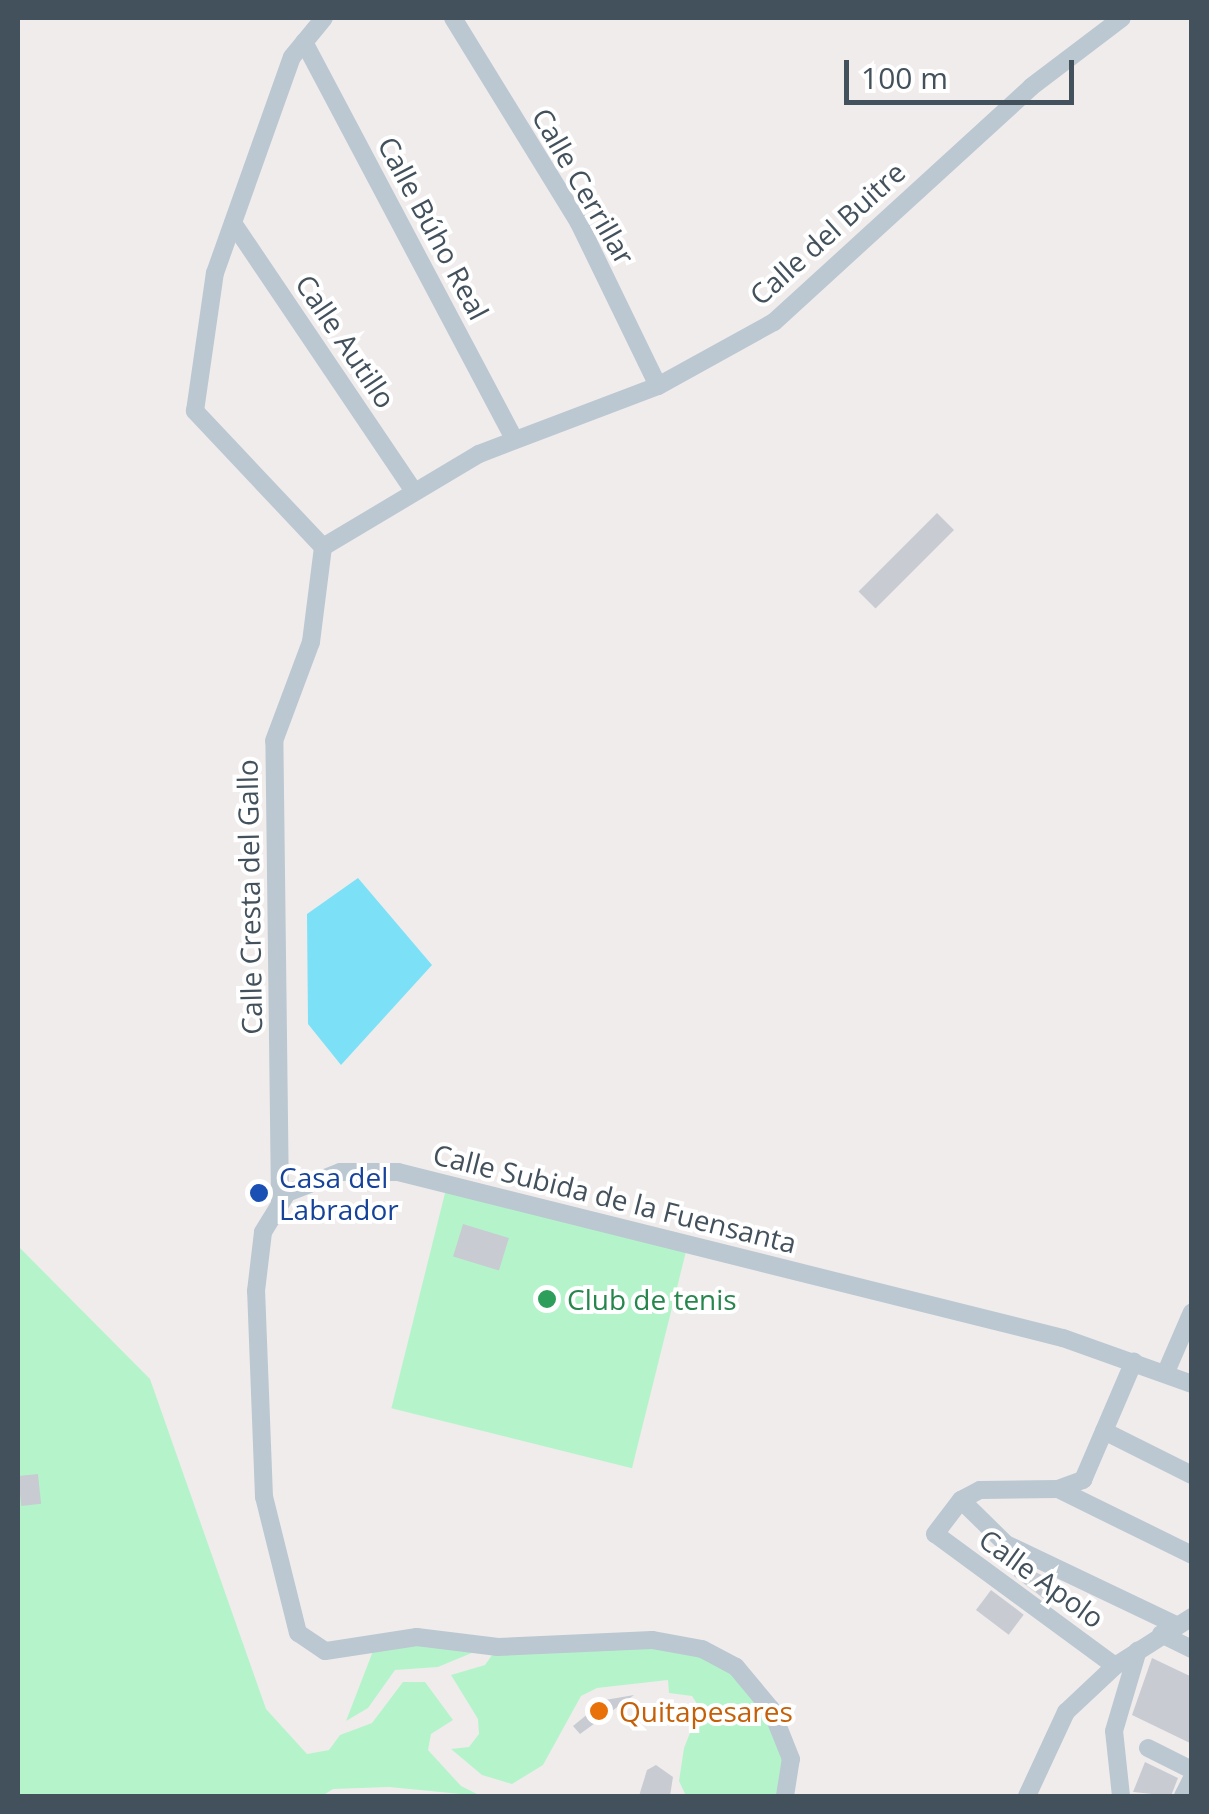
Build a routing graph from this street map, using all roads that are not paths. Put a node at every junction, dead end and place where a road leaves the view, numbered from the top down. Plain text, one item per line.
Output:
1 (324, 18) edge
2 (453, 18) edge
3 (1122, 18) edge
4 (304, 42) junction
5 (233, 223) junction
6 (658, 386) junction
7 (516, 440) junction
8 (413, 490) junction
9 (323, 547) junction
10 (280, 1201) junction
11 (1192, 1312) edge
12 (1134, 1361) junction
13 (1166, 1372) junction
14 (1192, 1384) edge
15 (1104, 1431) junction
16 (1192, 1474) edge
17 (1058, 1489) junction
18 (961, 1500) junction
19 (1192, 1554) edge
20 (1176, 1625) edge
21 (1192, 1649) edge
22 (1138, 1650) junction
23 (1115, 1666) junction
24 (1148, 1748) dead end
25 (1192, 1770) edge
26 (1192, 1778) edge
27 (785, 1796) edge
28 (1027, 1796) edge
29 (1121, 1796) edge
30 (1182, 1796) edge

1 - 4 street
2 - 6 street, Calle Cerrillar
3 - 6 street, Calle del Buitre
4 - 5 street
4 - 7 street, Calle Búho Real
5 - 8 street, Calle Autillo
5 - 9 street
6 - 7 street, Calle del Buitre
7 - 8 street, Calle del Buitre
8 - 9 street, Calle del Buitre
9 - 10 street, Calle Cresta del Gallo
10 - 12 street, Calle Subida de la Fuensanta
10 - 27 street
11 - 13 street
12 - 13 street, Calle Subida de la Fuensanta
12 - 15 street
13 - 14 street, Calle Subida de la Fuensanta
15 - 16 street
15 - 17 street
17 - 18 street
17 - 19 street
18 - 20 street
18 - 23 street, Calle Apolo
20 - 21 street
20 - 22 street
22 - 23 street
22 - 29 street
23 - 28 street
24 - 25 street
26 - 30 street

